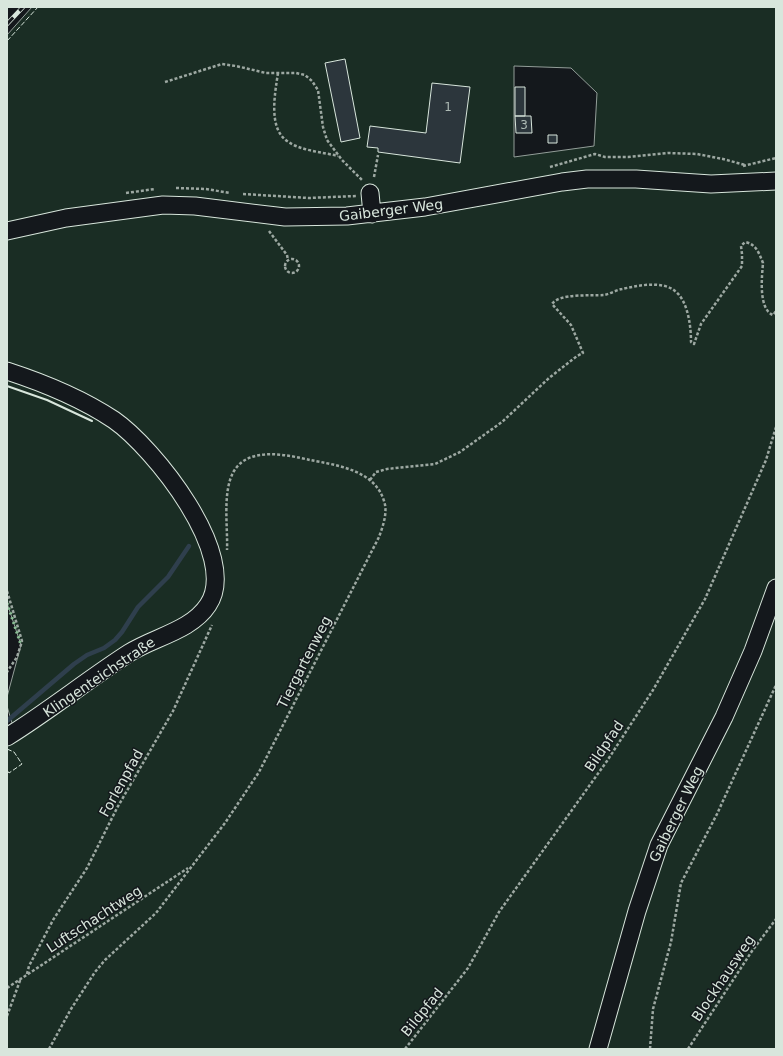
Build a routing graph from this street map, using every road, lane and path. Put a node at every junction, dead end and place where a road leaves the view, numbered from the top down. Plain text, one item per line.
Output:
1 (278, 73) junction
2 (165, 82) dead end
3 (378, 155) dead end
4 (339, 156) junction
5 (776, 158) edge
6 (543, 168) dead end
7 (776, 181) edge
8 (371, 188) junction
9 (161, 189) dead end
10 (168, 189) dead end
11 (233, 193) dead end
12 (240, 194) dead end
13 (120, 195) dead end
14 (372, 214) junction
15 (268, 216) junction
16 (7, 232) edge
17 (288, 260) junction
18 (776, 312) edge
19 (7, 371) edge
20 (776, 427) edge
21 (370, 480) junction
22 (227, 553) dead end
23 (776, 588) edge
24 (7, 590) edge
25 (212, 598) junction
26 (7, 672) edge
27 (776, 685) edge
28 (7, 737) edge
29 (191, 865) junction
30 (776, 919) edge
31 (27, 974) junction
32 (21, 978) junction
33 (7, 988) edge
34 (7, 1016) edge
35 (49, 1049) edge
36 (405, 1049) edge
37 (598, 1049) edge
38 (650, 1049) edge
39 (688, 1049) edge

1 - 2 path
1 - 4 path
1 - 4 path
3 - 8 path
4 - 8 path
5 - 6 path
7 - 14 street, Gaiberger Weg
8 - 12 path
8 - 14 street
9 - 13 path
10 - 11 path
14 - 15 street, Gaiberger Weg
15 - 16 street, Gaiberger Weg
15 - 17 path
17 - 17 path
18 - 21 path
19 - 25 street, Klingenteichstraße
20 - 36 path, Bildpfad
21 - 22 path, Tiergartenweg
21 - 29 path, Tiergartenweg
23 - 37 street, Gaiberger Weg
24 - 26 path
25 - 28 street, Klingenteichstraße
25 - 31 path, Forlenpfad
27 - 38 path
29 - 31 path, Luftschachtweg
29 - 35 path, Tiergartenweg
30 - 39 path, Blockhausweg
31 - 32 path, Luftschachtweg
32 - 33 path, Luftschachtweg
32 - 34 path

